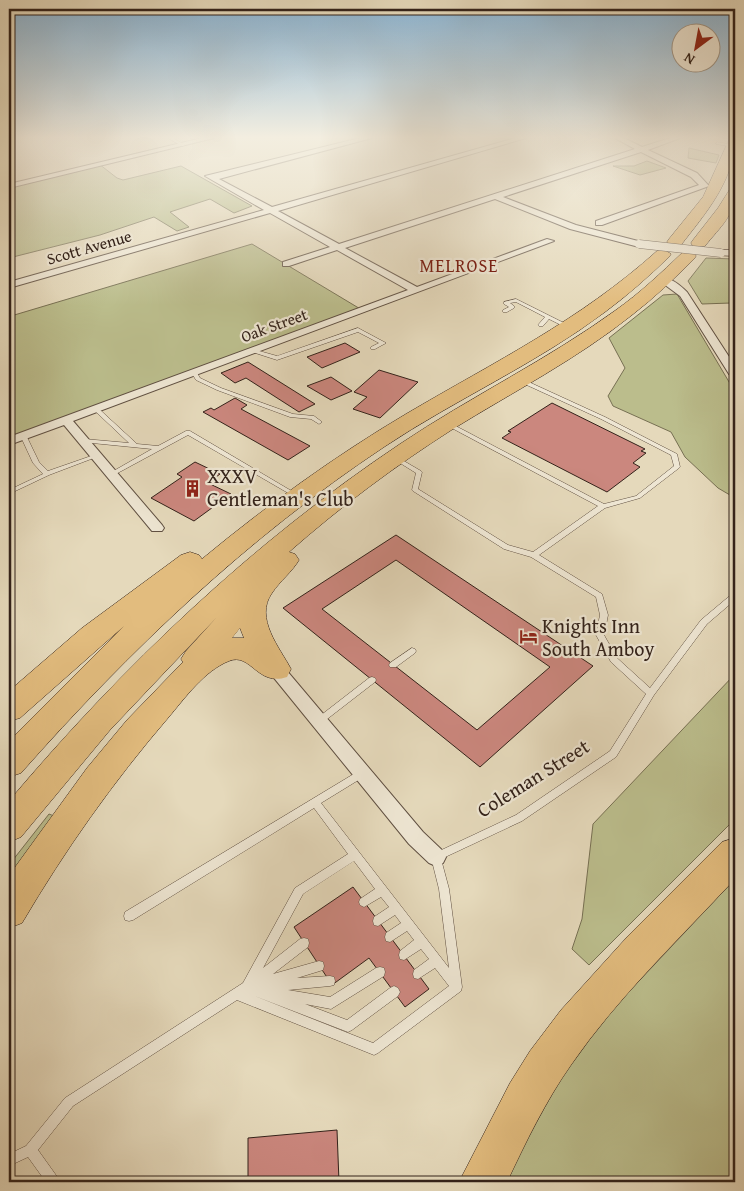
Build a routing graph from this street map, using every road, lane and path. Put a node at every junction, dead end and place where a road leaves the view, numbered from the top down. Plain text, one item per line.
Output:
1 (240, 194) edge
2 (327, 194) edge
3 (507, 194) edge
4 (677, 194) edge
5 (706, 194) edge
6 (734, 194) edge
7 (496, 197) junction
8 (269, 210) junction
9 (735, 214) edge
10 (599, 223) dead end
11 (716, 223) junction
12 (550, 241) dead end
13 (338, 248) junction
14 (681, 249) junction
15 (735, 253) edge
16 (286, 264) dead end
17 (664, 280) junction
18 (9, 285) edge
19 (415, 290) junction
20 (505, 310) dead end
21 (548, 316) junction
22 (541, 325) dead end
23 (570, 327) junction
24 (373, 348) dead end
25 (252, 351) junction
26 (194, 372) junction
27 (735, 374) edge
28 (520, 380) junction
29 (96, 409) junction
30 (66, 420) junction
31 (319, 422) dead end
32 (448, 424) junction
33 (24, 436) junction
34 (9, 441) edge
35 (84, 441) junction
36 (135, 446) junction
37 (159, 448) junction
38 (96, 456) junction
39 (395, 458) junction
40 (47, 474) junction
41 (112, 474) junction
42 (368, 477) junction
43 (9, 492) edge
44 (294, 497) junction
45 (603, 506) junction
46 (157, 528) dead end
47 (534, 555) junction
48 (260, 587) junction
49 (735, 596) edge
50 (412, 651) dead end
51 (393, 664) dead end
52 (276, 669) junction
53 (372, 680) dead end
54 (174, 689) junction
55 (651, 693) junction
56 (9, 709) edge
57 (319, 721) junction
58 (9, 763) edge
59 (362, 773) junction
60 (315, 802) junction
61 (9, 826) edge
62 (735, 854) edge
63 (355, 855) junction
64 (436, 857) junction
65 (383, 890) junction
66 (364, 902) dead end
67 (396, 908) junction
68 (9, 910) edge
69 (129, 916) dead end
70 (378, 921) dead end
71 (409, 924) junction
72 (390, 937) dead end
73 (422, 942) junction
74 (304, 944) dead end
75 (404, 955) dead end
76 (436, 960) junction
77 (319, 966) dead end
78 (380, 972) dead end
79 (418, 974) dead end
80 (330, 981) dead end
81 (457, 987) junction
82 (247, 988) junction
83 (394, 992) dead end
84 (236, 994) junction
85 (508, 1134) junction
86 (30, 1150) junction
87 (9, 1160) edge
88 (54, 1182) edge
89 (482, 1182) edge
90 (493, 1182) edge

1 - 8 street
2 - 8 street, Scott Avenue
3 - 7 street
4 - 10 street
5 - 14 highway
6 - 11 highway
7 - 13 street
7 - 15 street, bridge
8 - 13 street
8 - 18 street, Scott Avenue
9 - 11 highway
11 - 14 highway
12 - 19 street, Oak Street
13 - 16 street
13 - 19 street
14 - 17 highway
14 - 23 highway
17 - 27 street
17 - 28 highway
19 - 25 street, Oak Street
20 - 21 lane
21 - 22 lane
21 - 23 lane
23 - 44 highway
24 - 25 lane
25 - 26 street, Oak Street
26 - 29 street, Oak Street
26 - 31 lane
28 - 32 highway
28 - 45 lane
29 - 30 street, Oak Street
29 - 36 lane
30 - 33 street, Oak Street
30 - 35 street
32 - 39 highway
32 - 45 lane
33 - 34 street, Oak Street
33 - 40 lane
35 - 36 lane
35 - 38 street
36 - 37 lane
37 - 41 lane
37 - 44 lane
38 - 40 lane
38 - 41 street
39 - 42 highway
39 - 47 lane
40 - 43 lane
41 - 46 street
42 - 48 highway
42 - 61 highway
44 - 56 highway
44 - 58 highway
45 - 47 lane
47 - 55 lane
48 - 52 highway
48 - 54 highway
49 - 55 lane, Coleman Street
50 - 51 lane
52 - 54 highway
52 - 57 street
53 - 57 lane
54 - 68 highway
55 - 64 lane, Coleman Street
57 - 59 street
59 - 60 lane
59 - 64 street
60 - 63 lane
60 - 69 lane
62 - 85 highway
63 - 65 lane
63 - 82 lane
64 - 81 lane
65 - 66 lane
65 - 67 lane
67 - 70 lane
67 - 71 lane
71 - 72 lane
71 - 73 lane
73 - 75 lane
73 - 76 lane
74 - 82 lane
76 - 79 lane
76 - 81 lane
77 - 82 lane
78 - 82 lane
80 - 82 lane
81 - 84 lane
82 - 83 lane
82 - 84 lane
84 - 86 lane
85 - 89 highway
85 - 90 highway
86 - 87 lane
86 - 88 lane

